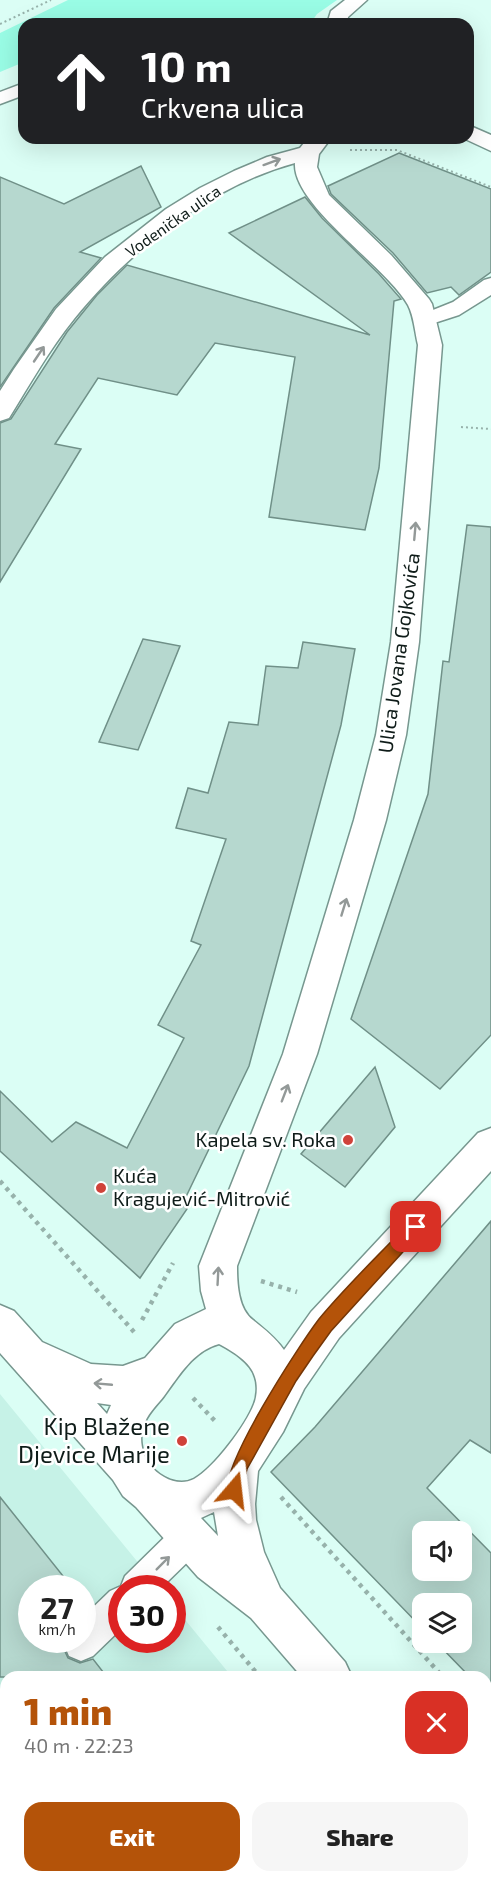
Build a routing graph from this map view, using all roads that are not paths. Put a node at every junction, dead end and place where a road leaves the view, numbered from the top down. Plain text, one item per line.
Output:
1 (357, 0) edge
2 (338, 18) edge
3 (18, 91) edge
4 (0, 99) edge
5 (474, 135) edge
6 (491, 144) edge
7 (314, 146) edge
8 (491, 285) edge
9 (425, 320) junction
10 (0, 412) edge
11 (491, 1145) edge
12 (325, 1325) junction
13 (246, 1337) junction
14 (12, 1338) edge
15 (159, 1371) junction
16 (274, 1405) junction
17 (239, 1467) junction
18 (138, 1479) junction
19 (189, 1537) junction
20 (150, 1575) edge
21 (266, 1603) junction
22 (108, 1617) edge
23 (96, 1629) edge
24 (325, 1671) edge

1 - 2 street
3 - 4 lane
5 - 6 street
7 - 9 street, Ulica Jovana Gojkovića
10 -> 7 street, Vodenička ulica
8 - 9 lane
13 -> 9 street, Ulica Jovana Gojkovića
11 - 12 street
12 - 13 street
12 - 16 street
13 - 15 street
13 - 16 street
15 -> 14 street
14 - 18 street
15 - 18 street
16 - 17 street
17 - 18 street
17 - 21 street
18 - 19 street
20 -> 19 lane
19 - 21 street
21 - 24 street
22 - 23 lane

